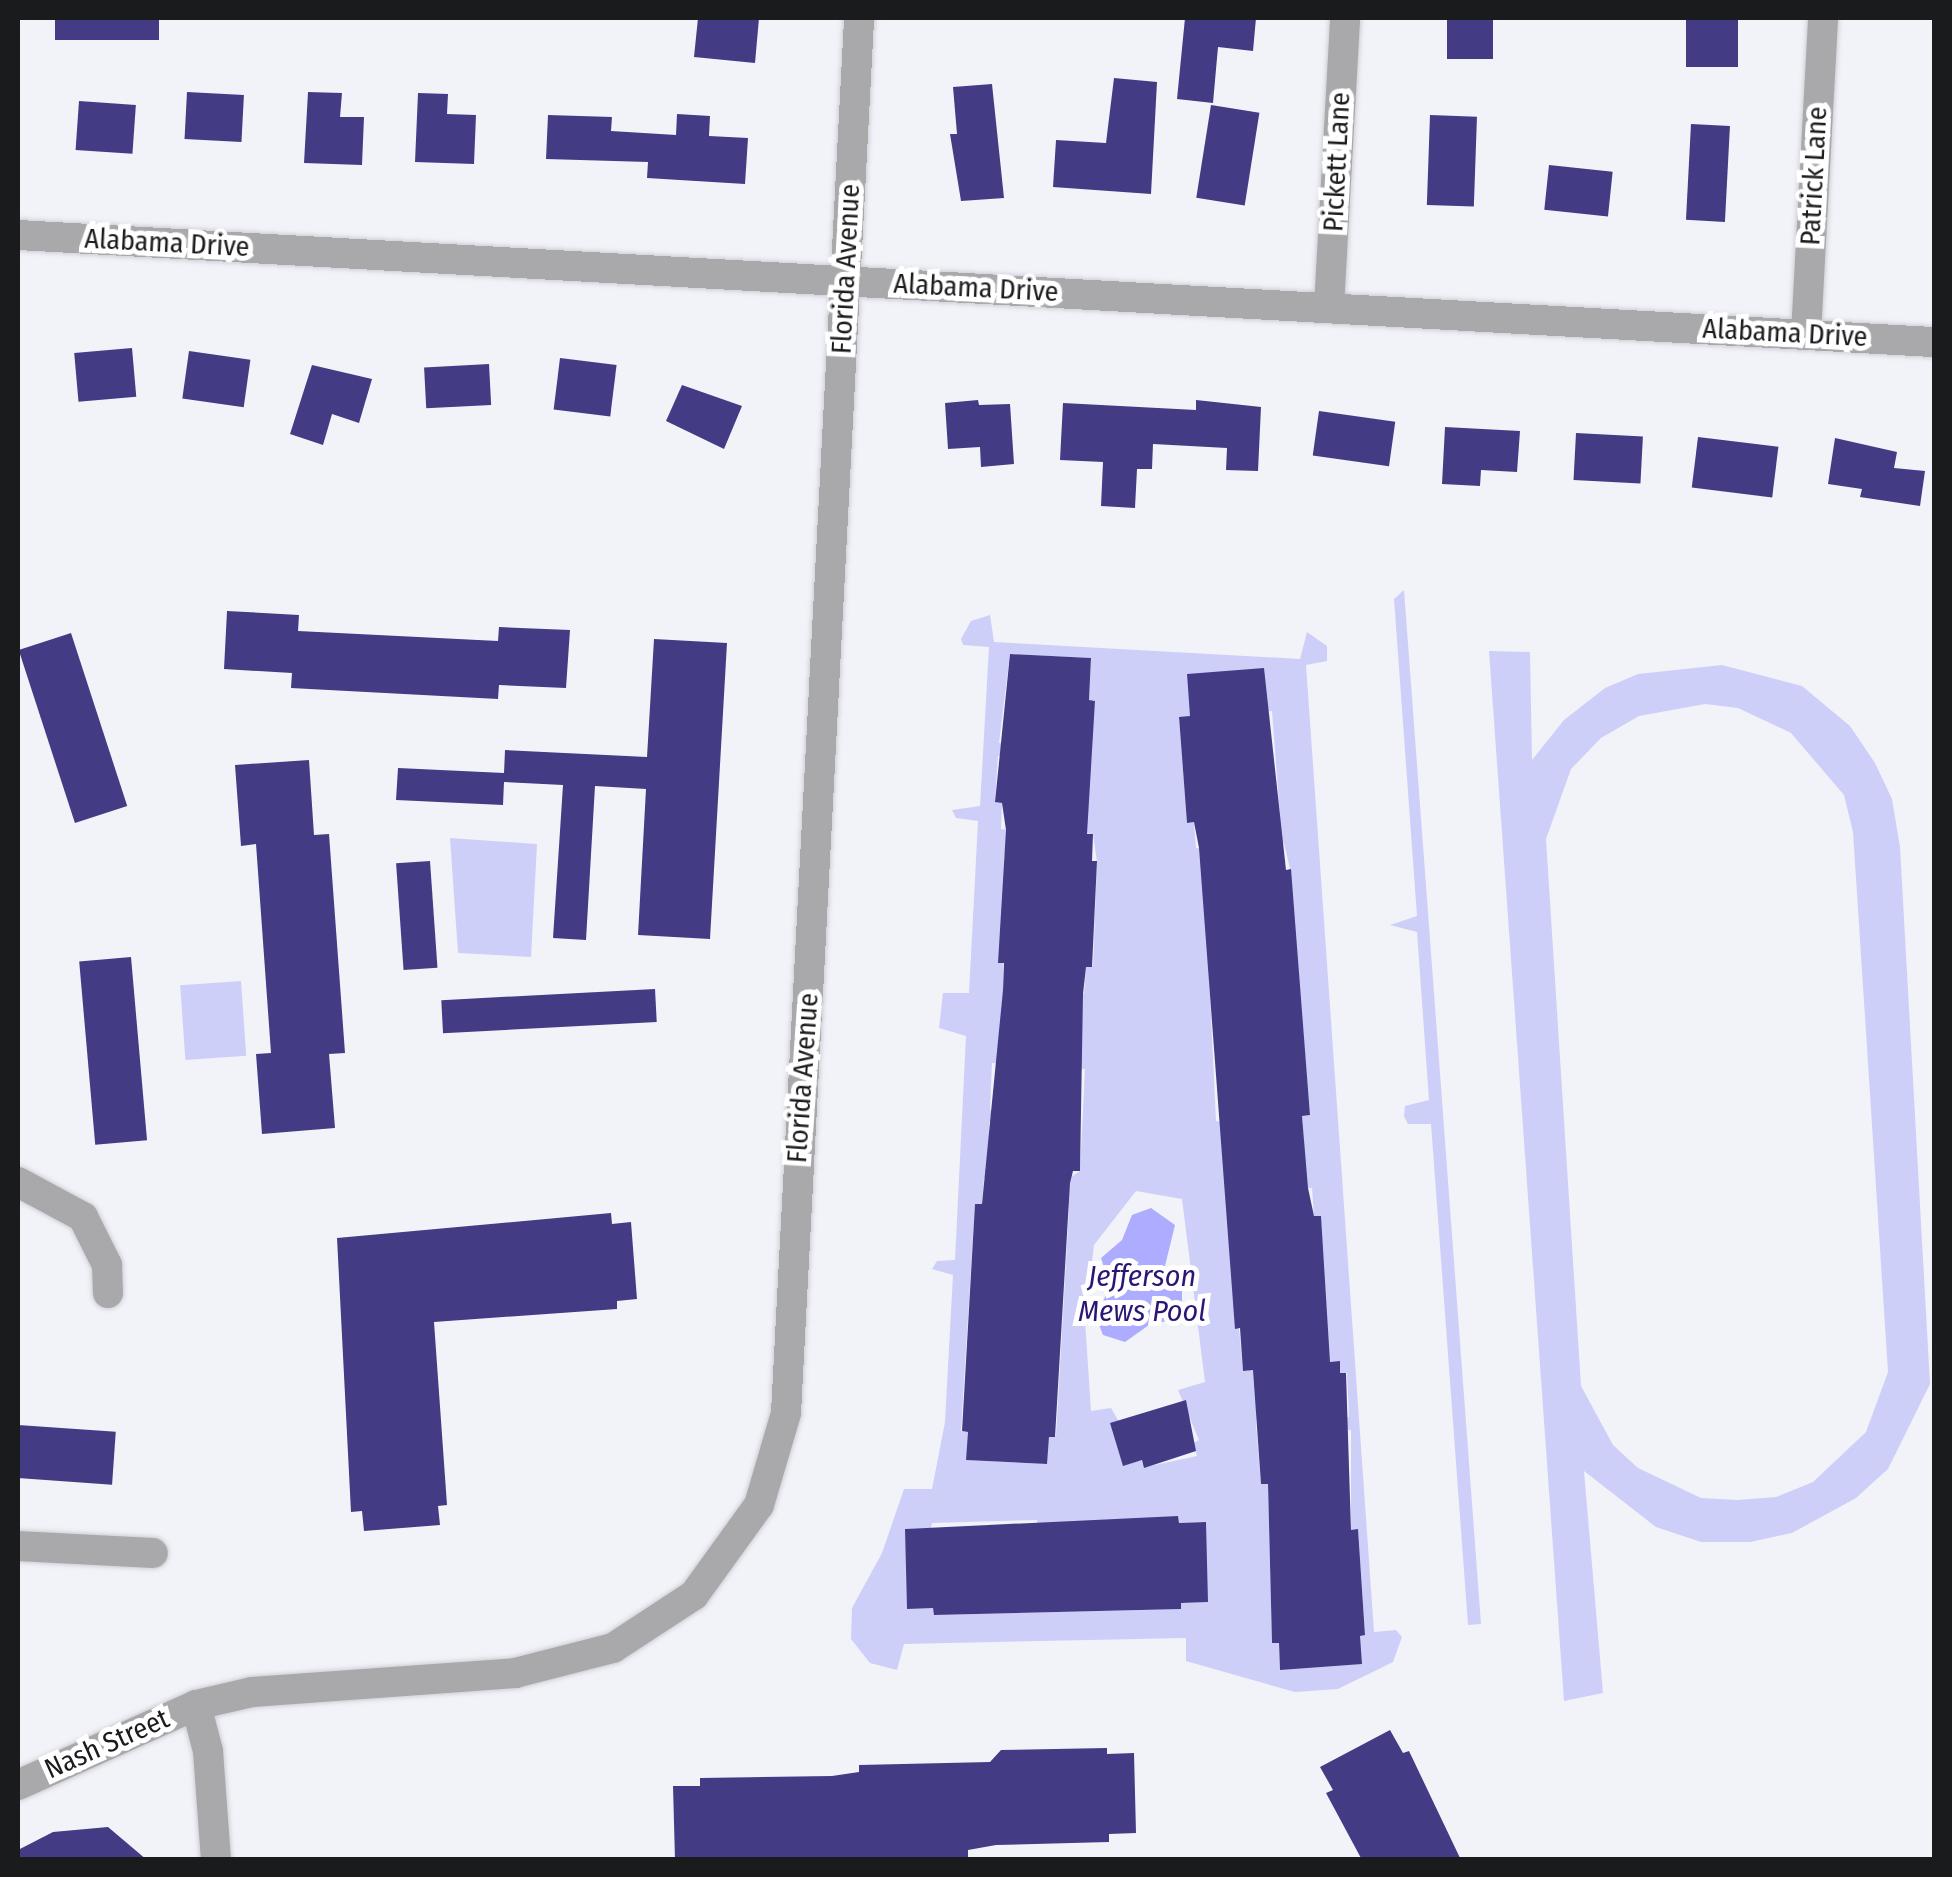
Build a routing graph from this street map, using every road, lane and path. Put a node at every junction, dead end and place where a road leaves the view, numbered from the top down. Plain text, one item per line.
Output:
1 (860, 18) edge
2 (1345, 18) edge
3 (1823, 18) edge
4 (18, 235) edge
5 (845, 281) junction
6 (1329, 307) junction
7 (1806, 334) junction
8 (1934, 342) edge
9 (18, 1182) edge
10 (108, 1293) dead end
11 (18, 1546) edge
12 (153, 1553) dead end
13 (196, 1704) junction
14 (18, 1785) edge
15 (216, 1860) edge

1 - 5 street, Florida Avenue
2 - 6 street, Pickett Lane
3 - 7 street, Patrick Lane
4 - 5 street, Alabama Drive
5 - 6 street, Alabama Drive
5 - 13 street, Florida Avenue
6 - 7 street, Alabama Drive
7 - 8 street, Alabama Drive
9 - 10 street
11 - 12 street
13 - 14 street, Nash Street
13 - 15 street

